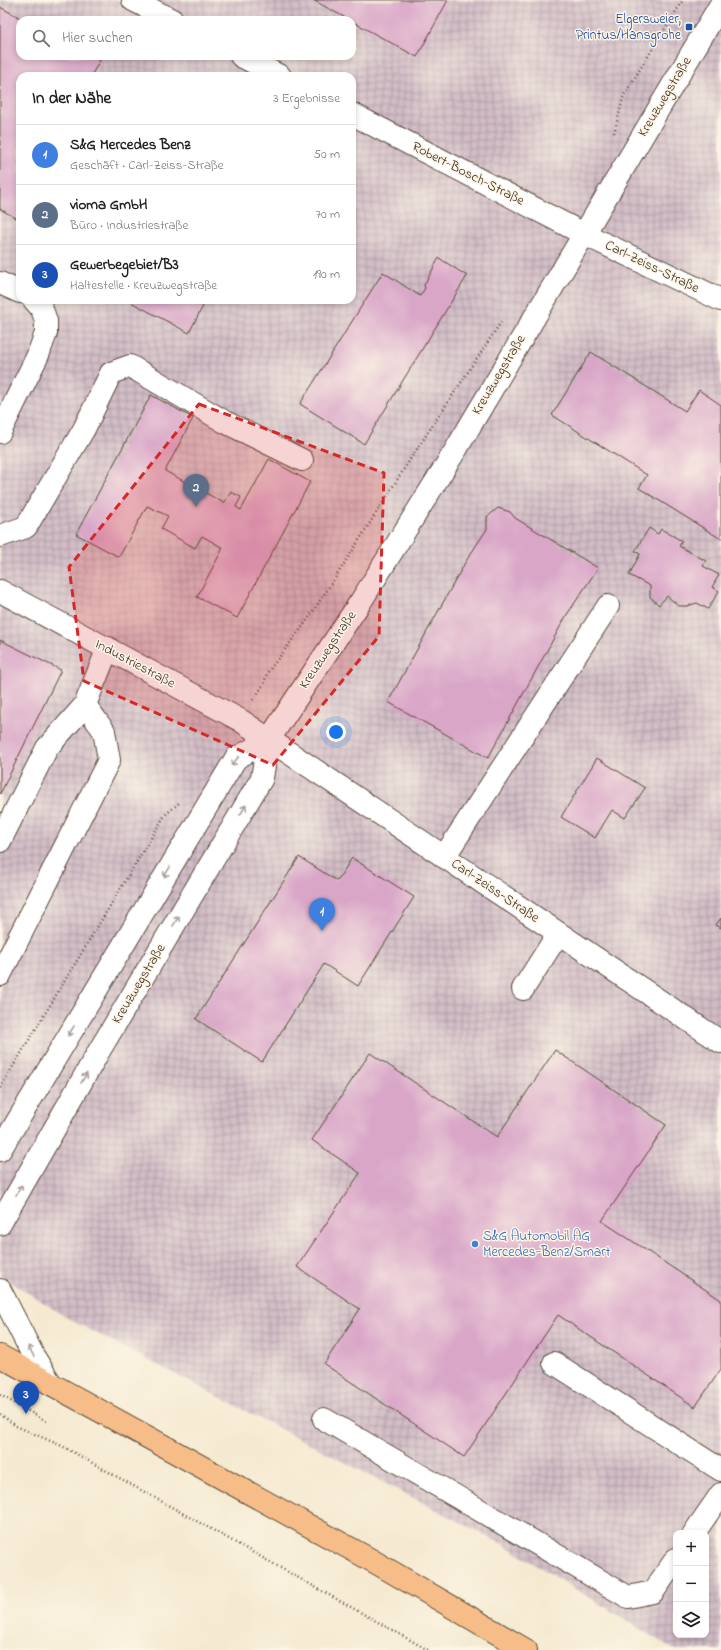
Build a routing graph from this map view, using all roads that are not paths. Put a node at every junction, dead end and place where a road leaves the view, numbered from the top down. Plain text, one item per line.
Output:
1 (133, 0) edge
2 (721, 4) edge
3 (164, 16) edge
4 (249, 60) edge
5 (272, 72) edge
6 (356, 116) edge
7 (584, 234) junction
8 (0, 283) edge
9 (16, 290) edge
10 (721, 300) edge
11 (38, 304) edge
12 (0, 432) edge
13 (302, 460) dead end
14 (0, 536) edge
15 (0, 591) edge
16 (608, 606) dead end
17 (108, 648) junction
18 (85, 705) junction
19 (268, 741) junction
20 (0, 841) edge
21 (444, 857) junction
22 (558, 934) junction
23 (0, 975) edge
24 (523, 988) dead end
25 (721, 1042) edge
26 (0, 1150) edge
27 (0, 1224) edge
28 (0, 1290) edge
29 (0, 1356) edge
30 (554, 1363) dead end
31 (51, 1384) junction
32 (324, 1419) dead end
33 (721, 1470) edge
34 (721, 1494) edge
35 (696, 1530) edge
36 (673, 1563) edge
37 (526, 1650) edge

1 - 3 street
2 - 7 street, Kreuzwegstraße
4 - 5 street
6 - 7 street, Robert-Bosch-Straße
7 - 10 street, Carl-Zeiss-Straße
7 - 19 street, Kreuzwegstraße
8 - 9 street
11 - 12 street
13 - 14 street
15 - 17 street, Industriestraße
16 - 21 street
17 - 18 street
17 - 19 street, Industriestraße
18 - 20 street
18 - 23 street
19 - 21 street, Carl-Zeiss-Straße
19 -> 26 street, Kreuzwegstraße
27 -> 19 street, Kreuzwegstraße
21 - 22 street, Carl-Zeiss-Straße
22 - 24 street
22 - 25 street, Carl-Zeiss-Straße
31 -> 28 street
29 - 31 main road
30 - 33 street
31 - 37 main road
32 - 36 street
34 - 35 street

